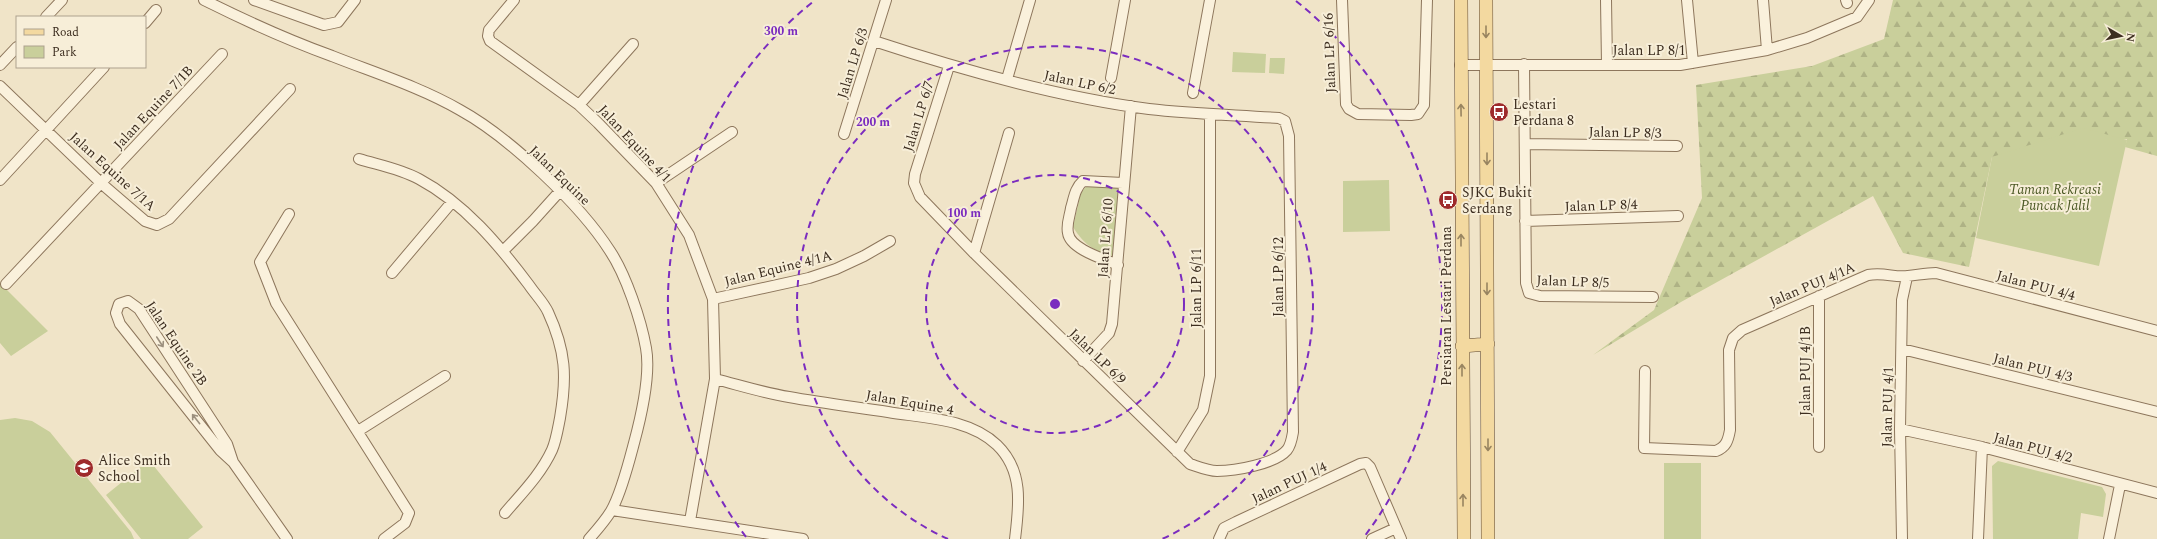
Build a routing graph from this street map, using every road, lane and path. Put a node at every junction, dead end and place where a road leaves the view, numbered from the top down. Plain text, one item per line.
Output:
1 (62, 0) edge
2 (204, 0) edge
3 (355, 0) edge
4 (514, 0) edge
5 (886, 0) edge
6 (1030, 0) edge
7 (1125, 0) edge
8 (1210, 0) edge
9 (1342, 0) edge
10 (1427, 0) edge
11 (1461, 0) edge
12 (1486, 0) edge
13 (1606, 0) edge
14 (1687, 0) edge
15 (1763, 0) edge
16 (1869, 0) edge
17 (259, 1) edge
18 (156, 10) dead end
19 (47, 16) edge
20 (146, 22) edge
21 (874, 41) junction
22 (633, 44) dead end
23 (16, 48) edge
24 (1767, 50) junction
25 (222, 54) dead end
26 (1693, 63) junction
27 (1486, 64) junction
28 (1524, 64) junction
29 (1607, 64) junction
30 (0, 65) edge
31 (1460, 65) junction
32 (949, 66) junction
33 (103, 68) edge
34 (1111, 78) dead end
35 (1007, 79) junction
36 (0, 86) edge
37 (290, 89) dead end
38 (1193, 93) dead end
39 (579, 105) junction
40 (1131, 106) junction
41 (1210, 116) junction
42 (1286, 122) joint
43 (47, 130) junction
44 (732, 132) dead end
45 (844, 134) dead end
46 (1009, 134) dead end
47 (1525, 144) junction
48 (1677, 146) dead end
49 (359, 159) dead end
50 (915, 174) joint
51 (0, 180) edge
52 (656, 183) junction
53 (1123, 183) junction
54 (102, 184) junction
55 (560, 191) junction
56 (452, 202) junction
57 (289, 214) dead end
58 (1678, 216) dead end
59 (1525, 221) junction
60 (890, 241) dead end
61 (503, 251) junction
62 (974, 253) junction
63 (1118, 265) junction
64 (392, 273) dead end
65 (1907, 277) junction
66 (6, 284) dead end
67 (1819, 296) junction
68 (1653, 297) dead end
69 (713, 299) junction
70 (2157, 331) edge
71 (1488, 344) junction
72 (1462, 346) junction
73 (1902, 349) junction
74 (1083, 361) junction
75 (1645, 371) dead end
76 (445, 376) dead end
77 (714, 379) junction
78 (2157, 412) edge
79 (1900, 429) junction
80 (358, 431) junction
81 (1293, 432) joint
82 (1820, 447) dead end
83 (1982, 447) junction
84 (1177, 452) junction
85 (233, 462) junction
86 (2120, 485) junction
87 (2157, 493) edge
88 (612, 510) junction
89 (505, 513) dead end
90 (690, 521) junction
91 (1396, 528) junction
92 (288, 539) edge
93 (384, 539) edge
94 (589, 539) edge
95 (803, 539) edge
96 (1015, 539) edge
97 (1219, 539) edge
98 (1372, 539) edge
99 (1401, 539) edge
100 (1464, 539) edge
101 (1488, 539) edge
102 (1902, 539) edge
103 (1978, 539) edge
104 (2109, 539) edge

1 - 19 street
2 - 55 street, Jalan Equine
3 - 17 street
4 - 39 street, Jalan Equine 4/1
5 - 21 street, Jalan LP 6/3
6 - 35 street
7 - 34 street
8 - 38 street
9 - 10 street, Jalan LP 6/16
11 - 31 main road, Persiaran Lestari Perdana
12 -> 27 main road
13 - 29 street
14 - 26 street
15 - 24 street
16 - 24 street, Jalan LP 8/1
18 - 20 street
21 - 32 street, Jalan LP 6/2
21 - 45 street, Jalan LP 6/3
22 - 39 street
23 - 30 street
24 - 26 street, Jalan LP 8/1
25 - 54 street, Jalan Equine 7/1B
26 - 29 street, Jalan LP 8/1
27 - 28 street, Jalan LP 8/1
27 - 31 street, Jalan LP 8/1
27 -> 71 main road
28 - 29 street, Jalan LP 8/1
28 - 47 street, Jalan LP 8/5
72 -> 31 main road, Persiaran Lestari Perdana
32 - 35 street, Jalan LP 6/2
32 - 50 street, Jalan LP 6/7
33 - 43 street
35 - 40 street, Jalan LP 6/2
36 - 43 street, Jalan Equine 7/1A
37 - 54 street, Jalan Equine 7/1A
39 - 52 street, Jalan Equine 4/1
40 - 41 street, Jalan LP 6/2
40 - 53 street, Jalan LP 6/10
41 - 42 street, Jalan LP 6/2
41 - 84 street, Jalan LP 6/11
42 - 81 street, Jalan LP 6/12
43 - 51 street
43 - 54 street, Jalan Equine 7/1A
44 - 52 street
46 - 62 street
47 - 48 street, Jalan LP 8/3
47 - 59 street, Jalan LP 8/5
49 - 56 street
50 - 62 street, Jalan LP 6/9
52 - 69 street, Jalan Equine 4/1
53 - 63 street, Jalan LP 6/10
53 - 63 street
54 - 66 street, Jalan Equine 7/1B
55 - 61 street
55 - 88 street, Jalan Equine
56 - 61 street
56 - 64 street
57 - 80 street
58 - 59 street, Jalan LP 8/4
59 - 68 street, Jalan LP 8/5
60 - 69 street, Jalan Equine 4/1A
61 - 89 street
62 - 74 street, Jalan LP 6/9
63 - 74 street, Jalan LP 6/10
65 - 67 street, Jalan PUJ 4/1A
65 - 70 street, Jalan PUJ 4/4
65 - 73 street, Jalan PUJ 4/1
67 - 75 street, Jalan PUJ 4/1A
67 - 82 street, Jalan PUJ 4/1B
69 - 77 street, Jalan Equine 4/1
71 - 72 main road
71 -> 101 main road
100 -> 72 main road, Persiaran Lestari Perdana
73 - 78 street, Jalan PUJ 4/3
73 - 79 street, Jalan PUJ 4/1
74 - 84 street, Jalan LP 6/9
76 - 80 street
77 - 90 street, Jalan Equine 4/1
77 - 96 street, Jalan Equine 4
79 - 83 street, Jalan PUJ 4/2
79 - 102 street, Jalan PUJ 4/1
80 - 93 street
81 - 84 street, Jalan LP 6/9
83 - 86 street, Jalan PUJ 4/2
83 - 103 street
85 -> 85 street, Jalan Equine 2B
85 - 92 street, Jalan Equine 2B
86 - 87 street, Jalan PUJ 4/2
86 - 104 street
88 - 90 street
88 - 94 street, Jalan Equine
90 - 95 street
91 - 97 street, Jalan PUJ 1/4
91 - 98 street
91 - 99 street

